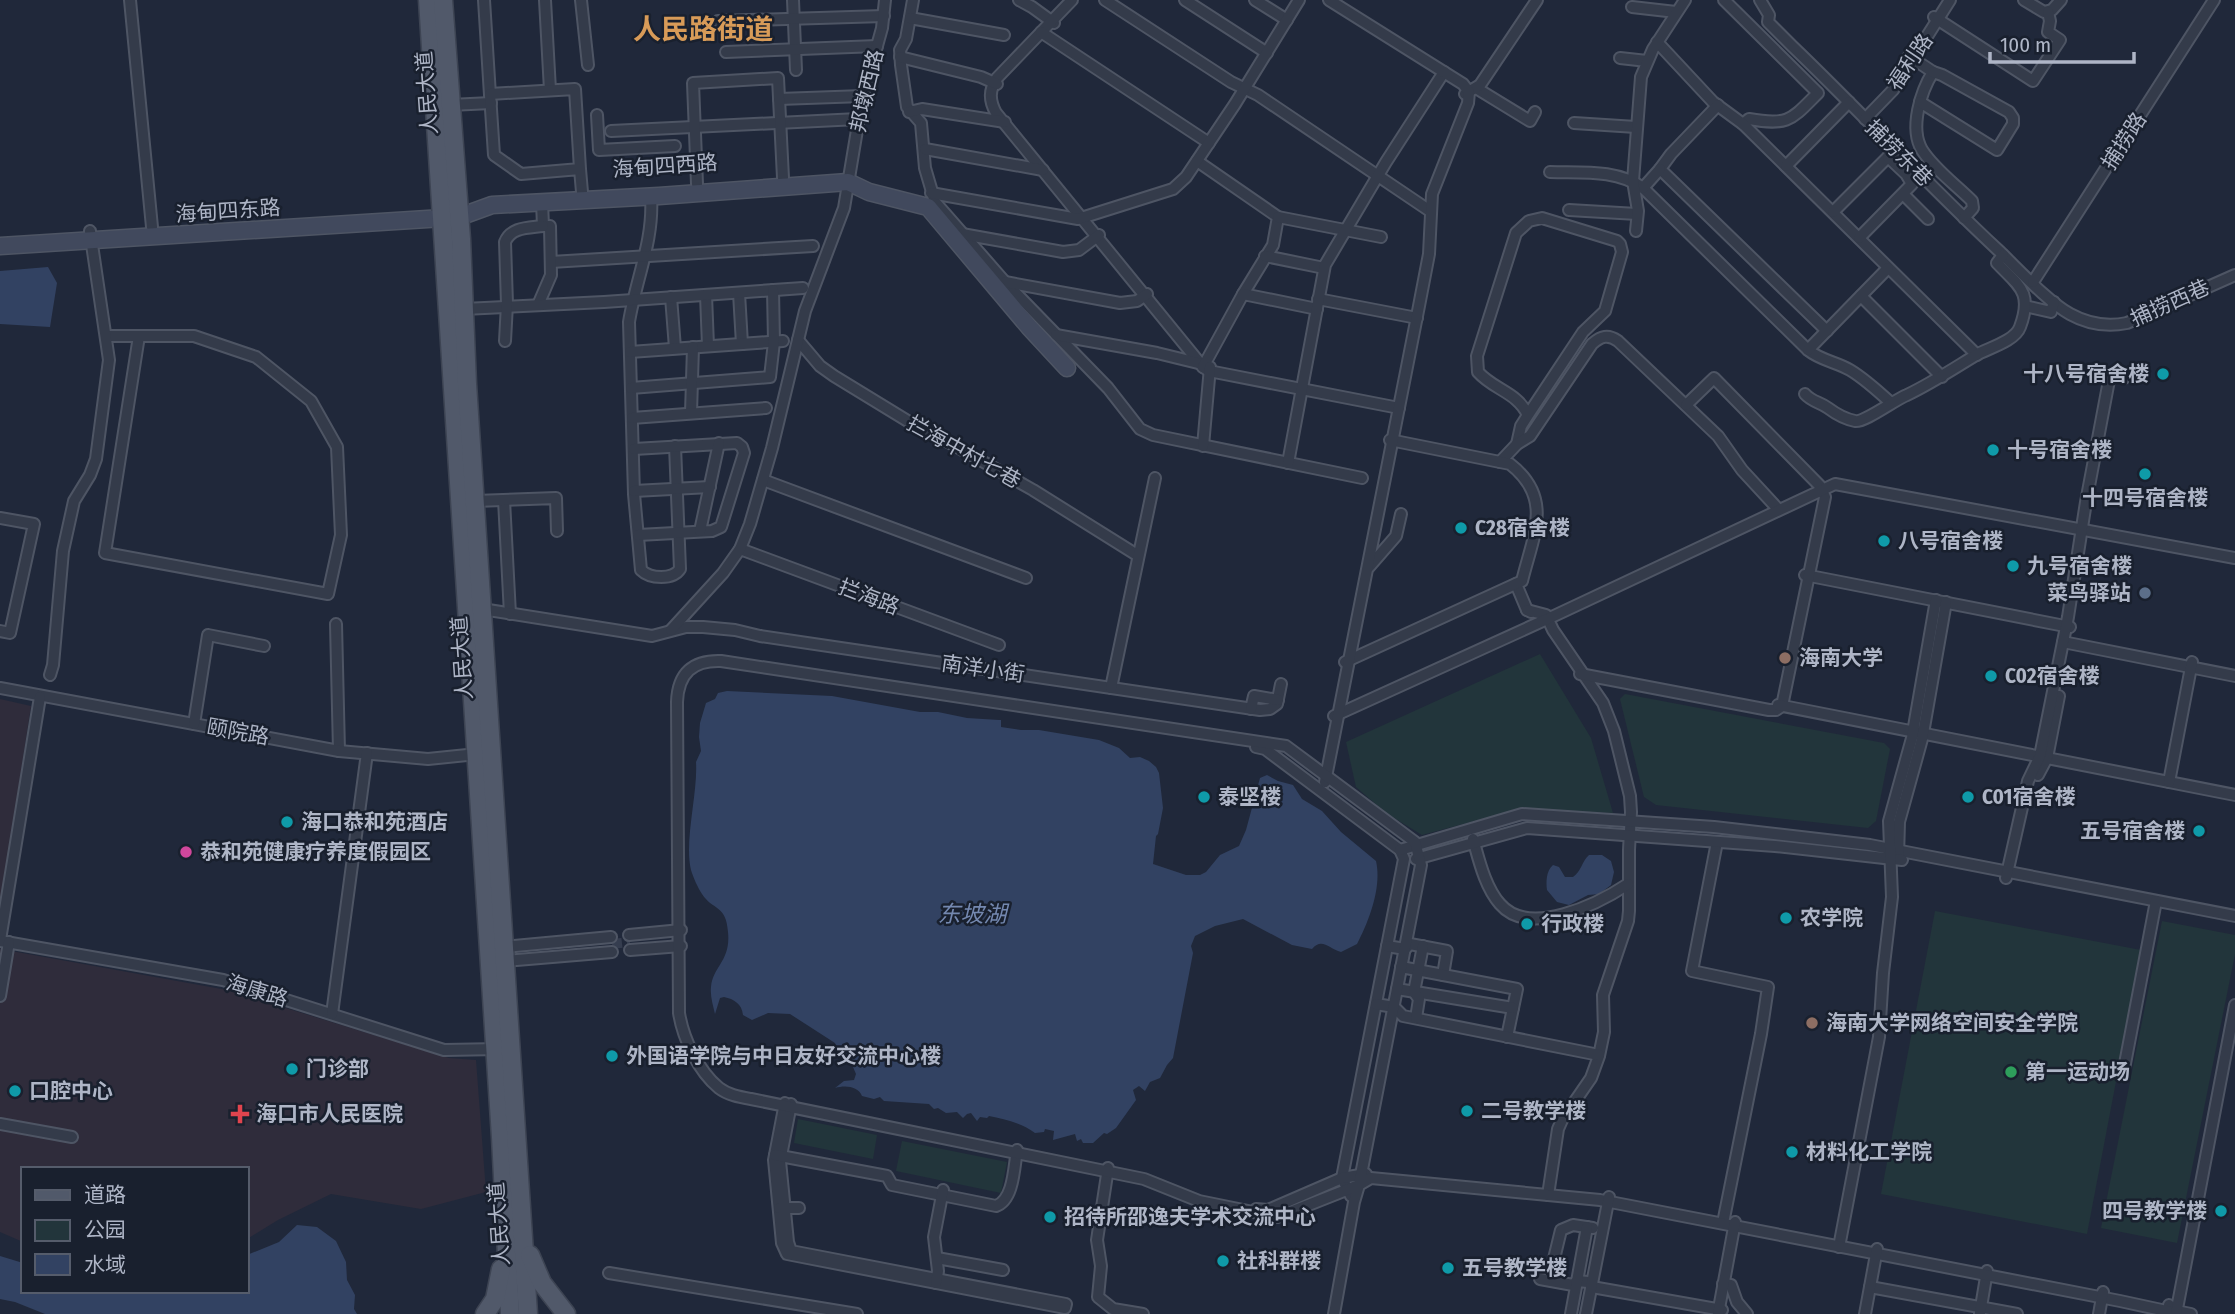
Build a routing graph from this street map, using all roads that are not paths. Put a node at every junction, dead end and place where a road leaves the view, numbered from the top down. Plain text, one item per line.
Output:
1 (130, 0) edge
2 (428, 0) edge
3 (443, 0) edge
4 (484, 0) edge
5 (545, 0) edge
6 (581, 0) edge
7 (793, 0) edge
8 (885, 0) edge
9 (913, 0) edge
10 (1019, 0) edge
11 (1074, 0) edge
12 (1105, 0) edge
13 (1112, 0) edge
14 (1185, 0) edge
15 (1255, 0) edge
16 (1299, 0) edge
17 (1323, 0) edge
18 (1329, 0) edge
19 (1537, 0) edge
20 (1685, 0) edge
21 (1724, 0) edge
22 (1760, 0) edge
23 (1945, 0) edge
24 (1950, 0) edge
25 (2024, 0) edge
26 (2060, 0) edge
27 (2214, 0) edge
28 (1632, 7) dead end
29 (1676, 12) junction
30 (2048, 12) junction
31 (884, 16) junction
32 (910, 18) junction
33 (794, 19) junction
34 (1936, 19) junction
35 (1287, 20) junction
36 (718, 21) dead end
37 (1053, 22) junction
38 (1043, 33) junction
39 (1004, 35) dead end
40 (1657, 42) junction
41 (877, 46) junction
42 (795, 49) junction
43 (726, 52) dead end
44 (1267, 53) junction
45 (900, 57) junction
46 (1911, 57) junction
47 (1620, 58) dead end
48 (1647, 61) junction
49 (587, 65) dead end
50 (796, 70) dead end
51 (1933, 72) junction
52 (1443, 74) junction
53 (1827, 80) junction
54 (995, 83) junction
55 (1246, 87) junction
56 (550, 90) junction
57 (1470, 91) junction
58 (1816, 91) junction
59 (863, 96) junction
60 (490, 99) junction
61 (779, 99) junction
62 (1849, 102) junction
63 (1920, 103) junction
64 (450, 105) junction
65 (1718, 105) junction
66 (909, 112) junction
67 (1535, 112) dead end
68 (597, 115) dead end
69 (1863, 117) junction
70 (859, 119) junction
71 (780, 122) junction
72 (1005, 122) junction
73 (1574, 123) dead end
74 (1743, 124) junction
75 (695, 126) junction
76 (1636, 127) junction
77 (1209, 143) junction
78 (675, 146) dead end
79 (618, 149) junction
80 (925, 149) junction
81 (1892, 153) junction
82 (1197, 161) junction
83 (1786, 166) junction
84 (580, 169) junction
85 (1660, 169) junction
86 (1044, 170) junction
87 (1550, 173) dead end
88 (1379, 175) junction
89 (783, 178) junction
90 (849, 178) junction
91 (697, 184) junction
92 (1638, 185) junction
93 (582, 192) junction
94 (931, 193) junction
95 (1903, 194) junction
96 (651, 197) junction
97 (542, 202) junction
98 (1429, 208) junction
99 (1569, 210) dead end
100 (1833, 212) junction
101 (450, 213) junction
102 (1637, 214) junction
103 (1278, 217) junction
104 (1083, 218) junction
105 (1964, 218) junction
106 (1928, 219) dead end
107 (543, 226) junction
108 (152, 227) junction
109 (1346, 230) junction
110 (1636, 231) dead end
111 (961, 233) junction
112 (90, 236) junction
113 (1098, 236) junction
114 (0, 237) edge
115 (1381, 237) dead end
116 (1859, 238) junction
117 (0, 246) edge
118 (813, 246) dead end
119 (2003, 255) junction
120 (645, 256) junction
121 (1265, 256) junction
122 (551, 262) junction
123 (1324, 268) junction
124 (1888, 268) junction
125 (2235, 275) edge
126 (1005, 282) junction
127 (2033, 282) junction
128 (803, 288) dead end
129 (773, 290) junction
130 (739, 293) junction
131 (1243, 294) junction
132 (706, 295) junction
133 (1146, 295) junction
134 (1861, 296) junction
135 (671, 298) junction
136 (632, 300) junction
137 (2054, 302) junction
138 (1318, 304) junction
139 (538, 305) junction
140 (2025, 306) junction
141 (507, 307) junction
142 (464, 309) junction
143 (1605, 311) junction
144 (1415, 317) junction
145 (1827, 331) junction
146 (1056, 335) junction
147 (106, 336) junction
148 (139, 336) junction
149 (1604, 336) junction
150 (798, 340) junction
151 (505, 341) dead end
152 (778, 341) junction
153 (742, 344) junction
154 (708, 346) junction
155 (693, 347) junction
156 (675, 348) junction
157 (1808, 350) junction
158 (630, 352) junction
159 (1977, 355) junction
160 (1205, 366) junction
161 (1067, 368) dead end
162 (2116, 376) dead end
163 (1942, 377) junction
164 (692, 383) junction
165 (1302, 387) junction
166 (631, 388) junction
167 (1805, 394) dead end
168 (1891, 403) junction
169 (1397, 405) junction
170 (1686, 405) junction
171 (766, 408) dead end
172 (691, 413) junction
173 (1528, 415) junction
174 (632, 418) junction
175 (1391, 441) junction
176 (98, 442) junction
177 (719, 443) junction
178 (1517, 444) junction
179 (122, 445) junction
180 (675, 446) junction
181 (1203, 446) junction
182 (634, 449) junction
183 (1500, 462) junction
184 (1288, 463) junction
185 (1155, 478) dead end
186 (1362, 478) dead end
187 (763, 480) junction
188 (710, 487) junction
189 (677, 489) junction
190 (1818, 489) junction
191 (634, 491) junction
192 (504, 500) junction
193 (475, 501) junction
194 (1777, 508) junction
195 (1401, 514) dead end
196 (0, 517) edge
197 (2084, 526) junction
198 (557, 531) dead end
199 (700, 531) junction
200 (680, 532) junction
201 (638, 535) junction
202 (740, 549) junction
203 (2235, 552) edge
204 (1137, 555) junction
205 (2235, 558) edge
206 (1365, 573) junction
207 (1807, 575) junction
208 (1026, 578) dead end
209 (1516, 584) junction
210 (1941, 601) junction
211 (482, 609) junction
212 (510, 614) junction
213 (1545, 618) junction
214 (336, 624) dead end
215 (2068, 626) junction
216 (0, 631) edge
217 (668, 633) junction
218 (2066, 640) junction
219 (999, 645) dead end
220 (264, 646) dead end
221 (1347, 661) junction
222 (2191, 665) junction
223 (1579, 671) junction
224 (2235, 673) edge
225 (50, 675) dead end
226 (1281, 684) dead end
227 (0, 688) edge
228 (1111, 688) junction
229 (40, 697) junction
230 (1778, 703) junction
231 (1337, 712) junction
232 (194, 723) junction
233 (1918, 730) junction
234 (339, 751) junction
235 (367, 753) junction
236 (477, 754) junction
237 (2044, 755) junction
238 (1325, 774) junction
239 (2170, 779) junction
240 (2235, 788) edge
241 (1321, 790) junction
242 (2235, 795) edge
243 (1630, 821) junction
244 (1470, 829) junction
245 (1629, 835) junction
246 (1717, 842) junction
247 (1474, 843) junction
248 (1416, 845) junction
249 (1402, 855) junction
250 (1895, 855) junction
251 (1420, 858) junction
252 (2010, 876) junction
253 (1628, 884) junction
254 (2155, 904) junction
255 (2235, 916) edge
256 (2235, 923) edge
257 (679, 938) junction
258 (3, 941) edge
259 (634, 942) tunnel mouth
260 (612, 944) tunnel mouth
261 (1387, 946) junction
262 (1423, 946) junction
263 (1405, 949) junction
264 (504, 954) junction
265 (1401, 967) junction
266 (1418, 970) junction
267 (1443, 975) junction
268 (1397, 989) junction
269 (1414, 992) junction
270 (0, 996) edge
271 (1376, 1004) junction
272 (2235, 1005) edge
273 (1394, 1007) junction
274 (1513, 1007) junction
275 (332, 1014) junction
276 (1416, 1018) junction
277 (2235, 1033) edge
278 (1507, 1037) junction
279 (503, 1049) junction
280 (1599, 1055) junction
281 (2124, 1069) dead end
282 (788, 1105) junction
283 (0, 1124) edge
284 (72, 1137) dead end
285 (1015, 1151) junction
286 (779, 1153) junction
287 (1105, 1169) junction
288 (1342, 1178) junction
289 (1360, 1179) junction
290 (1348, 1190) junction
291 (943, 1193) junction
292 (1549, 1193) junction
293 (1610, 1200) junction
294 (1354, 1202) junction
295 (781, 1208) junction
296 (799, 1208) dead end
297 (1732, 1223) junction
298 (1587, 1227) junction
299 (522, 1230) junction
300 (1605, 1230) junction
301 (1841, 1245) junction
302 (506, 1249) junction
303 (1878, 1252) junction
304 (937, 1258) junction
305 (1552, 1267) dead end
306 (1003, 1270) dead end
307 (609, 1273) dead end
308 (1988, 1274) junction
309 (1541, 1279) dead end
310 (1577, 1280) junction
311 (936, 1281) junction
312 (1725, 1284) junction
313 (1593, 1289) junction
314 (1871, 1289) junction
315 (2104, 1295) junction
316 (1983, 1312) edge
317 (1720, 1313) edge
318 (2179, 1313) edge
319 (485, 1314) edge
320 (510, 1314) edge
321 (528, 1314) edge
322 (566, 1314) edge
323 (857, 1314) edge
324 (1121, 1314) edge
325 (1143, 1314) edge
326 (1334, 1314) edge
327 (1571, 1314) edge
328 (1588, 1314) edge
329 (1747, 1314) edge
330 (1867, 1314) edge
331 (2017, 1314) edge
332 (2101, 1314) edge

1 - 108 street
2 - 101 main road, 人民大道
3 - 64 main road, 人民大道
4 - 60 street
5 - 56 street
6 - 49 street
7 - 33 street
8 - 31 street, 邦墩西路
9 - 32 street
10 - 37 street
11 - 37 street
12 - 55 street
13 - 55 street
14 - 44 street
15 - 35 street
16 - 35 street
17 - 52 street
18 - 52 street
19 - 57 street
20 - 29 street
21 - 58 street
22 - 53 street, 捕捞东巷
23 - 34 street, 福利路
24 - 34 street, 福利路
25 - 30 street
26 - 30 street
27 - 127 street, 捕捞路
28 - 29 street
29 - 40 street
30 - 34 street
31 - 33 street
31 - 41 street, 邦墩西路
32 - 39 street
32 - 45 street
33 - 36 street
33 - 42 street
34 - 46 street, 福利路
35 - 44 street
37 - 38 street
38 - 54 street
38 - 77 street
40 - 48 street
40 - 65 street
41 - 42 street
41 - 59 street, 邦墩西路
42 - 43 street
42 - 50 street
44 - 55 street
45 - 54 street
45 - 66 street
46 - 51 street
46 - 69 street, 福利路
47 - 48 street
48 - 76 street
51 - 63 street
51 - 63 street
52 - 57 street
52 - 88 street
53 - 58 street
53 - 62 street, 捕捞东巷
54 - 72 street
55 - 77 street
55 - 88 street
56 - 60 street
56 - 84 street
57 - 67 street
57 - 98 street
58 - 74 street
59 - 61 street
59 - 70 street, 邦墩西路
60 - 64 street
60 - 84 street
61 - 71 street
61 - 75 street
62 - 69 street, 捕捞东巷
62 - 83 street
63 - 105 street
64 - 101 main road, 人民大道
65 - 74 street
65 - 85 street
66 - 72 street
66 - 80 street
68 - 79 street
69 - 81 street, 捕捞东巷
70 - 71 street
70 - 90 street, 邦墩西路
71 - 75 street
71 - 89 street
72 - 86 street
73 - 76 street
74 - 83 street
75 - 79 street
75 - 91 street
76 - 92 street
77 - 82 street
78 - 79 street
80 - 86 street
80 - 94 street
81 - 95 street
81 - 100 street
81 - 105 street, 捕捞东巷
82 - 103 street
82 - 104 street
83 - 100 street
84 - 93 street
85 - 92 street
85 - 145 street
86 - 104 street
87 - 92 street
88 - 98 street
88 - 109 street
89 - 90 street, 海甸四西路
89 - 91 street, 海甸四西路
90 - 96 street, 海甸四西路
90 - 150 street
90 - 161 street
91 - 93 street, 海甸四西路
92 - 102 street
92 - 157 street
93 - 101 street, 海甸四西路
94 - 104 street
94 - 111 street
95 - 106 street
95 - 116 street
96 - 97 street, 海甸四西路
96 - 120 street
97 - 101 street, 海甸四西路
97 - 107 street
98 - 144 street
99 - 102 street
100 - 116 street
101 - 108 street, 海甸四东路
101 - 112 street, 海甸四东路
101 - 142 main road, 人民大道
101 - 236 main road, 人民大道
102 - 110 street
103 - 109 street
103 - 121 street
104 - 113 street
105 - 119 street, 捕捞东巷
107 - 122 street
107 - 141 street
108 - 112 street, 海甸四东路
109 - 115 street
109 - 123 street
111 - 113 street
111 - 126 street
112 - 114 street, 海甸四东路
112 - 117 street, 海甸四东路
112 - 147 street
113 - 133 street
116 - 124 street
118 - 120 street
119 - 127 street, 捕捞东巷
119 - 140 street
120 - 122 street
120 - 136 street
121 - 123 street
121 - 131 street
122 - 139 street
123 - 138 street
124 - 134 street
124 - 159 street
125 - 137 street, 捕捞西巷
126 - 133 street
126 - 146 street
127 - 137 street, 捕捞西巷
128 - 129 street
129 - 130 street
129 - 152 street
130 - 132 street
130 - 153 street
131 - 138 street
131 - 160 street
132 - 135 street
132 - 154 street
133 - 160 street
134 - 145 street
134 - 163 street
135 - 136 street
135 - 156 street
136 - 139 street
136 - 158 street
137 - 140 street
138 - 144 street
138 - 165 street
139 - 141 street
140 - 159 street
141 - 142 street
141 - 151 street
142 - 193 main road, 人民大道
143 - 149 street
143 - 173 street
143 - 173 street
144 - 169 street
145 - 157 street
146 - 160 street
146 - 181 street
147 - 148 street
147 - 176 street
148 - 179 street
148 - 179 street
149 - 170 street
149 - 178 street
150 - 187 street
150 - 204 street, 拦海中村七巷
152 - 153 street
152 - 164 street
153 - 154 street
154 - 155 street
155 - 156 street
155 - 164 street
156 - 158 street
157 - 168 street
158 - 166 street
159 - 163 street
160 - 165 street
160 - 181 street
162 - 197 street
163 - 168 street
164 - 166 street
164 - 172 street
165 - 169 street
165 - 184 street
166 - 174 street
167 - 168 street
169 - 175 street
170 - 190 street
170 - 194 street
171 - 172 street
172 - 174 street
173 - 178 street
174 - 182 street
175 - 183 street
175 - 206 street
176 - 179 street
176 - 225 street
177 - 180 street
177 - 188 street
177 - 199 street
178 - 183 street
180 - 182 street
180 - 189 street
181 - 184 street
182 - 191 street
183 - 209 street
184 - 186 street
185 - 204 street
187 - 202 street
187 - 208 street
188 - 189 street
188 - 199 street
189 - 191 street
189 - 200 street
190 - 194 street
190 - 197 street
190 - 207 street
191 - 201 street
192 - 193 street
192 - 198 street
192 - 212 street
193 - 211 main road, 人民大道
194 - 213 street
195 - 206 street
196 - 216 street
197 - 203 street
197 - 205 street
197 - 215 street
199 - 200 street
200 - 201 street
200 - 201 street
202 - 217 street
202 - 219 street, 拦海路
204 - 228 street
206 - 221 street
207 - 210 street
207 - 230 street
209 - 213 street
209 - 221 street
210 - 215 street
210 - 233 street
211 - 212 street, 南洋小街
211 - 264 main road, 人民大道
212 - 217 street, 南洋小街
213 - 223 street
213 - 231 street
214 - 234 street
215 - 218 street
217 - 228 street, 南洋小街
218 - 222 street
218 - 237 street
220 - 232 street
221 - 231 street
222 - 224 street
222 - 239 street
223 - 230 street
223 - 243 street
226 - 228 street, 南洋小街
227 - 229 street, 颐院路
229 - 232 street, 颐院路
229 - 258 street
230 - 233 street
231 - 238 street
232 - 234 street, 颐院路
233 - 237 street
233 - 250 street
234 - 235 street, 颐院路
235 - 236 street, 颐院路
235 - 275 street
236 - 279 main road, 人民大道
237 - 239 street
237 - 252 street
238 - 241 street
238 - 248 street
238 - 257 street
239 - 240 street
239 - 242 street
241 - 249 street
241 - 257 street
243 - 244 street
243 - 245 street
243 - 250 street
244 - 247 street
244 - 248 street
245 - 246 street
245 - 247 street
245 - 253 street
246 - 250 street
246 - 297 street
247 - 251 street
247 - 253 street
248 - 249 street
248 - 251 street
249 - 251 street
249 - 261 street
250 - 252 street
250 - 301 street
251 - 263 street
252 - 254 street
253 - 280 street
254 - 255 street
254 - 256 street
254 - 281 street
257 - 259 street
257 - 282 street
258 - 270 street
258 - 275 street, 海康路
260 - 264 street
261 - 263 street
261 - 271 street
262 - 263 street
262 - 266 street
262 - 267 street
263 - 265 street
264 - 279 main road, 人民大道
265 - 266 street
265 - 268 street
266 - 267 street
266 - 269 street
267 - 274 street
268 - 269 street
268 - 273 street
269 - 274 street
269 - 276 street
271 - 273 street
271 - 288 street
272 - 318 street
273 - 276 street
273 - 289 street
274 - 278 street
275 - 279 street, 海康路
276 - 278 street
277 - 318 street
278 - 280 street
279 - 299 main road, 人民大道
279 - 302 main road, 人民大道
280 - 292 street
282 - 285 street
282 - 286 street
283 - 284 street
285 - 287 street
285 - 291 street
286 - 291 street
286 - 295 street
287 - 288 street
287 - 290 street
287 - 324 street
287 - 325 street
288 - 289 street
288 - 290 street
289 - 290 street
289 - 292 street
289 - 294 street
290 - 294 street
291 - 304 street
292 - 293 street
293 - 297 street
293 - 300 street
294 - 326 street
295 - 296 street
295 - 311 street
297 - 301 street
297 - 312 street
298 - 300 street
298 - 305 street
298 - 310 street
299 - 321 main road, 人民大道
299 - 322 main road
300 - 313 street
301 - 303 street
302 - 319 main road
302 - 320 main road, 人民大道
303 - 308 street
303 - 314 street
304 - 306 street
304 - 311 street
307 - 323 street
308 - 315 street
308 - 316 street
309 - 310 street
310 - 313 street
310 - 327 street
311 - 311 street
312 - 317 street
312 - 329 street
313 - 317 street
313 - 328 street
314 - 316 street
314 - 330 street
315 - 318 street
315 - 332 street
316 - 331 street

